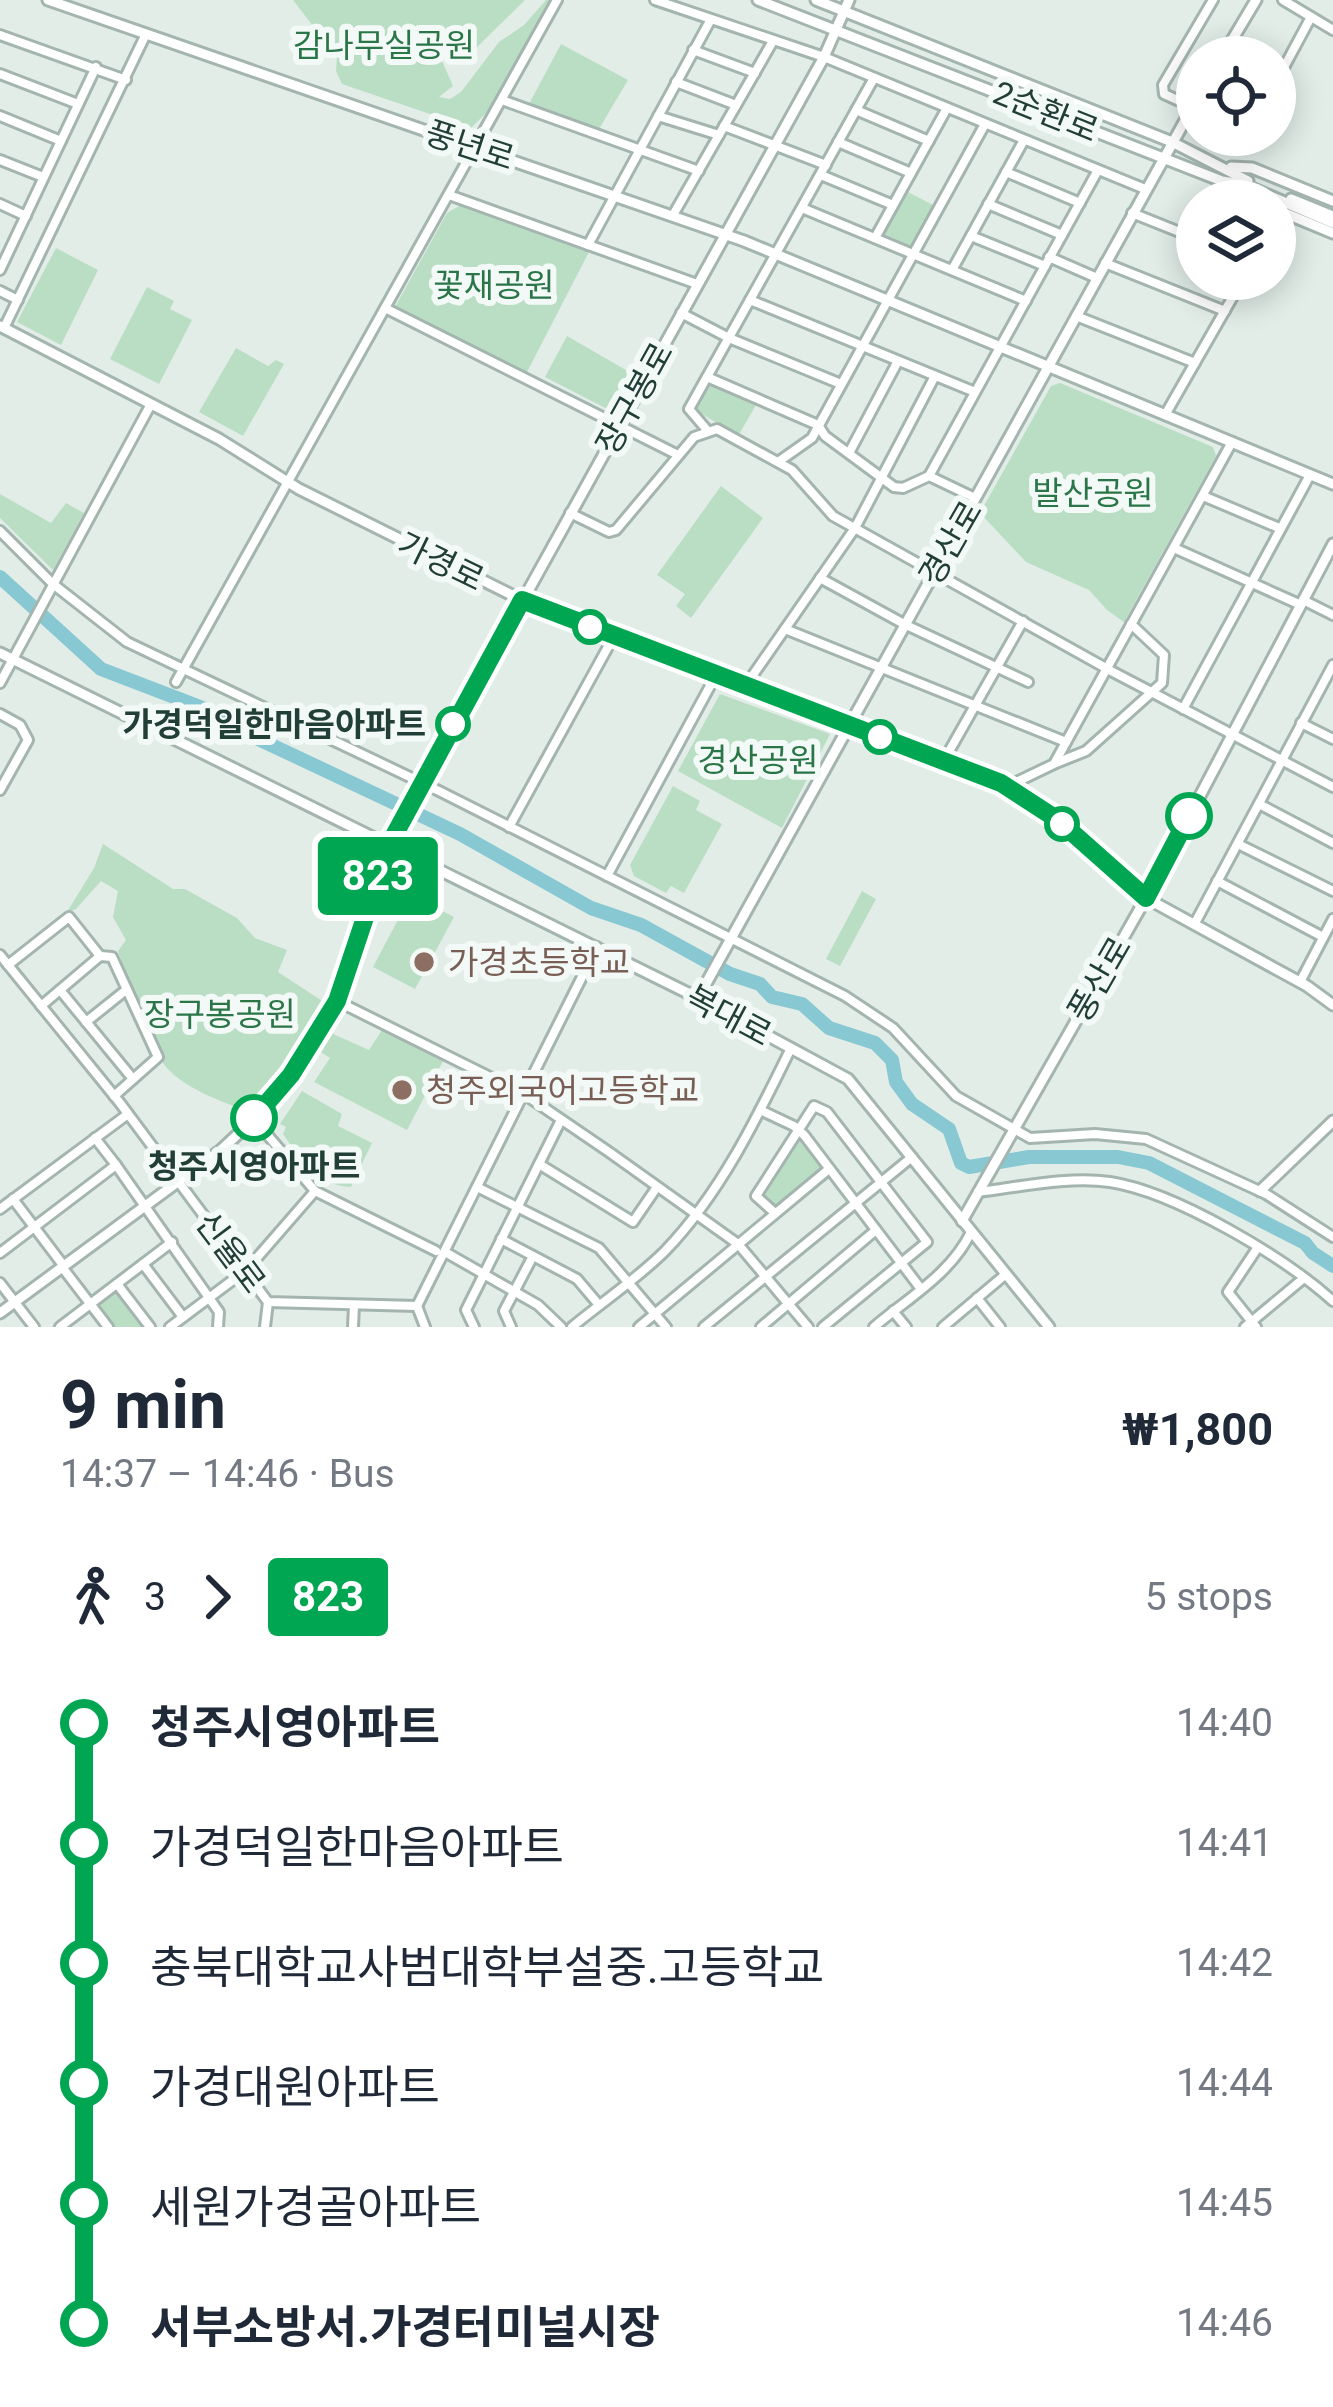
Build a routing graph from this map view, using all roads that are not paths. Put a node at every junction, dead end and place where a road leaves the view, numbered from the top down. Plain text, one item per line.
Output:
1 (51, 0) edge
2 (557, 0) edge
3 (655, 0) edge
4 (758, 0) edge
5 (816, 0) edge
6 (1213, 0) edge
7 (1256, 0) edge
8 (1282, 0) edge
9 (847, 5) edge
10 (1311, 17) junction
11 (710, 21) junction
12 (837, 28) junction
13 (1333, 30) edge
14 (146, 34) junction
15 (0, 35) edge
16 (1192, 36) edge
17 (1235, 36) edge
18 (773, 41) junction
19 (1296, 45) edge
20 (693, 50) junction
21 (824, 57) junction
22 (1176, 63) edge
23 (96, 67) junction
24 (755, 73) junction
25 (0, 74) edge
26 (874, 78) junction
27 (126, 80) junction
28 (676, 82) junction
29 (1176, 98) edge
30 (502, 100) junction
31 (78, 104) junction
32 (736, 105) junction
33 (947, 108) junction
34 (856, 110) junction
35 (0, 116) edge
36 (657, 116) junction
37 (985, 124) junction
38 (722, 131) junction
39 (1176, 135) edge
40 (1024, 140) junction
41 (61, 141) junction
42 (928, 141) junction
43 (838, 142) junction
44 (1172, 142) junction
45 (776, 144) junction
46 (476, 146) junction
47 (638, 149) junction
48 (1163, 157) junction
49 (0, 160) edge
50 (1226, 167) junction
51 (823, 170) junction
52 (1098, 170) junction
53 (699, 171) junction
54 (911, 172) junction
55 (1006, 172) junction
56 (44, 177) junction
57 (1220, 180) edge
58 (1145, 189) junction
59 (614, 194) junction
60 (448, 195) junction
61 (1080, 202) junction
62 (1333, 202) edge
63 (0, 204) edge
64 (988, 204) junction
65 (893, 205) junction
66 (1296, 205) edge
67 (802, 208) junction
68 (1132, 213) junction
69 (674, 215) junction
70 (26, 216) junction
71 (1296, 219) edge
72 (1333, 219) edge
73 (1176, 230) edge
74 (1333, 233) edge
75 (725, 235) junction
76 (1062, 235) junction
77 (970, 236) junction
78 (874, 238) junction
79 (588, 245) junction
80 (5, 249) edge
81 (776, 254) junction
82 (913, 254) junction
83 (1047, 262) junction
84 (1105, 263) junction
85 (0, 270) edge
86 (952, 270) junction
87 (1097, 278) junction
88 (698, 284) junction
89 (0, 291) edge
90 (18, 300) junction
91 (750, 300) junction
92 (888, 300) junction
93 (1231, 300) edge
94 (1026, 301) junction
95 (385, 308) junction
96 (1225, 311) junction
97 (681, 314) junction
98 (1076, 316) junction
99 (2, 327) edge
100 (729, 338) junction
101 (862, 346) junction
102 (1000, 346) junction
103 (898, 362) junction
104 (1195, 363) junction
105 (1048, 367) junction
106 (934, 376) junction
107 (707, 377) junction
108 (841, 384) junction
109 (975, 392) junction
110 (151, 404) junction
111 (1166, 415) junction
112 (618, 425) junction
113 (818, 425) junction
114 (707, 430) junction
115 (1232, 442) junction
116 (849, 453) junction
117 (679, 455) junction
118 (778, 462) junction
119 (1310, 475) junction
120 (879, 476) junction
121 (929, 476) junction
122 (288, 482) junction
123 (1333, 484) edge
124 (1202, 496) junction
125 (975, 498) junction
126 (570, 512) junction
127 (854, 528) junction
128 (1279, 528) junction
129 (0, 531) edge
130 (1333, 544) edge
131 (1174, 548) junction
132 (934, 572) junction
133 (820, 578) junction
134 (1251, 582) junction
135 (53, 584) junction
136 (522, 600) junction
137 (1302, 603) junction
138 (1333, 615) edge
139 (1024, 621) junction
140 (904, 624) junction
141 (1132, 624) junction
142 (784, 629) junction
143 (614, 636) junction
144 (0, 652) edge
145 (13, 660) junction
146 (1333, 664) edge
147 (880, 666) junction
148 (1107, 667) junction
149 (184, 668) junction
150 (997, 668) junction
151 (716, 675) junction
152 (0, 682) edge
153 (176, 682) dead end
154 (1028, 682) dead end
155 (746, 685) junction
156 (1151, 692) junction
157 (1318, 692) junction
158 (1333, 699) edge
159 (976, 705) junction
160 (1183, 709) junction
161 (0, 714) edge
162 (1301, 723) junction
163 (848, 724) junction
164 (1232, 734) junction
165 (1333, 739) edge
166 (1066, 742) junction
167 (1282, 760) junction
168 (943, 762) junction
169 (1054, 764) junction
170 (421, 784) junction
171 (1, 786) edge
172 (1006, 787) junction
173 (1333, 787) edge
174 (1259, 803) junction
175 (509, 826) junction
176 (390, 843) junction
177 (1333, 843) edge
178 (1238, 844) junction
179 (607, 876) junction
180 (1217, 881) junction
181 (1333, 891) edge
182 (1146, 898) junction
183 (1333, 919) edge
184 (1195, 923) junction
185 (1323, 938) junction
186 (728, 942) junction
187 (597, 947) junction
188 (0, 955) edge
189 (100, 956) junction
190 (8, 965) junction
191 (1300, 982) junction
192 (60, 990) junction
193 (127, 990) junction
194 (700, 993) junction
195 (337, 1001) junction
196 (1333, 1005) edge
197 (40, 1006) junction
198 (86, 1022) junction
199 (791, 1048) junction
200 (133, 1078) junction
201 (525, 1095) junction
202 (114, 1096) junction
203 (760, 1110) junction
204 (128, 1114) junction
205 (254, 1118) junction
206 (561, 1120) junction
207 (1333, 1120) edge
208 (1014, 1129) junction
209 (799, 1130) junction
210 (95, 1138) junction
211 (912, 1157) junction
212 (539, 1164) junction
213 (116, 1165) junction
214 (829, 1169) junction
215 (882, 1180) junction
216 (179, 1183) junction
217 (477, 1187) junction
218 (657, 1187) junction
219 (980, 1188) junction
220 (1260, 1191) junction
221 (315, 1192) junction
222 (13, 1199) junction
223 (855, 1202) junction
224 (146, 1204) junction
225 (517, 1208) junction
226 (0, 1209) edge
227 (775, 1213) junction
228 (694, 1214) junction
229 (962, 1221) junction
230 (34, 1227) junction
231 (876, 1231) junction
232 (971, 1232) junction
233 (1333, 1237) edge
234 (502, 1239) junction
235 (172, 1242) junction
236 (738, 1244) junction
237 (1258, 1247) junction
238 (441, 1252) junction
239 (0, 1253) edge
240 (533, 1256) junction
241 (143, 1264) junction
242 (901, 1264) junction
243 (63, 1266) junction
244 (247, 1269) junction
245 (484, 1274) junction
246 (1006, 1274) junction
247 (766, 1276) junction
248 (1304, 1278) junction
249 (628, 1281) junction
250 (0, 1283) edge
251 (117, 1284) junction
252 (921, 1289) junction
253 (515, 1291) junction
254 (209, 1298) junction
255 (977, 1298) junction
256 (1333, 1301) edge
257 (16, 1302) junction
258 (268, 1302) junction
259 (90, 1304) junction
260 (354, 1304) junction
261 (788, 1304) junction
262 (599, 1305) junction
263 (416, 1306) junction
264 (893, 1311) junction
265 (0, 1313) edge
266 (655, 1314) junction
267 (183, 1318) junction
268 (948, 1325) edge
269 (1251, 1325) edge
270 (64, 1326) edge
271 (34, 1327) edge
272 (108, 1327) edge
273 (150, 1327) edge
274 (170, 1327) edge
275 (218, 1327) edge
276 (266, 1327) edge
277 (353, 1327) edge
278 (425, 1327) edge
279 (474, 1327) edge
280 (511, 1327) edge
281 (561, 1327) edge
282 (572, 1327) edge
283 (639, 1327) edge
284 (666, 1327) edge
285 (704, 1327) edge
286 (761, 1327) edge
287 (808, 1327) edge
288 (823, 1327) edge
289 (874, 1327) edge
290 (906, 1327) edge
291 (1000, 1327) edge
292 (1049, 1327) edge

1 - 14 street, 풍년로
2 - 30 street
3 - 11 street
4 - 12 street, 2순환로
5 - 9 street, 2순환로
6 - 16 street
7 - 17 street
8 - 10 street
9 - 12 street, 장구봉로
9 - 44 street, 2순환로
10 - 13 street
10 - 19 street
11 - 18 street
11 - 20 street
12 - 21 street, 장구봉로
12 - 48 street, 2순환로
14 - 27 street
14 - 46 street, 풍년로
15 - 23 street
18 - 21 street
18 - 24 street
20 - 24 street
20 - 28 street
21 - 26 street
21 - 45 street, 장구봉로
22 - 29 street
23 - 27 street
23 - 31 street
24 - 32 street
25 - 31 street
26 - 33 street
26 - 34 street
27 - 90 street
28 - 32 street
28 - 36 street
30 - 46 street
30 - 47 street
31 - 41 street
32 - 38 street
33 - 37 street
33 - 42 street
34 - 42 street
34 - 43 street
35 - 41 street
36 - 38 street
36 - 47 street
37 - 40 street
37 - 82 street, 2순환로
38 - 45 street
38 - 53 street
39 - 44 street, 경산로
40 - 52 street
40 - 55 street
41 - 56 street
42 - 54 street
43 - 51 street
43 - 54 street
44 - 48 street, 경산로
44 - 50 street, 2순환로
45 - 51 street
45 - 75 street, 장구봉로
46 - 59 street, 풍년로
46 - 60 street
47 - 53 street
47 - 59 street
48 - 57 street, 2순환로
48 - 58 street, 경산로
49 - 56 street
50 - 62 street
50 - 72 street, 2순환로
51 - 65 street
51 - 67 street
52 - 58 street
52 - 61 street
53 - 69 street
54 - 65 street
55 - 61 street
55 - 64 street
56 - 70 street
58 - 68 street, 경산로
59 - 69 street, 풍년로
59 - 79 street
60 - 79 street
60 - 95 street
61 - 76 street
63 - 70 street
64 - 76 street
64 - 77 street
65 - 78 street
66 - 72 street, 2순환로
67 - 78 street
67 - 81 street
68 - 73 street
68 - 84 street, 경산로
69 - 75 street, 풍년로
70 - 80 street
71 - 74 street
75 - 81 street, 풍년로
75 - 88 street, 장구봉로
76 - 83 street
77 - 83 street
77 - 86 street
78 - 82 street
79 - 88 street
80 - 85 street
81 - 91 street
81 - 92 street, 풍년로
82 - 86 street
82 - 92 street
83 - 87 street
83 - 94 street
84 - 87 street, 경산로
84 - 96 street
86 - 94 street
87 - 98 street, 경산로
88 - 97 street, 장구봉로
89 - 90 street
90 - 99 street
91 - 100 street
91 - 101 street
92 - 101 street
92 - 102 street, 풍년로
93 - 96 street
94 - 102 street
95 - 112 street
95 - 122 street
96 - 104 street
97 - 100 street
97 - 112 street, 장구봉로
98 - 104 street
98 - 105 street, 경산로
99 - 110 street, 가경로
100 - 107 street
100 - 108 street
101 - 103 street
101 - 108 street
102 - 105 street, 풍년로
102 - 109 street
103 - 106 street
103 - 116 street
104 - 111 street
105 - 111 street, 풍년로
105 - 125 street, 경산로
106 - 109 street
106 - 120 street
107 - 113 street
107 - 114 street
108 - 113 street
109 - 121 street
110 - 122 street, 가경로
110 - 135 street
111 - 115 street, 풍년로
112 - 117 street
112 - 126 street, 장구봉로
113 - 116 street
113 - 118 street
114 - 117 street
114 - 118 street
115 - 119 street, 풍년로
115 - 124 street
116 - 120 street
117 - 126 street
118 - 127 street
119 - 123 street, 풍년로
119 - 128 street
120 - 121 street
120 - 127 street
121 - 125 street
122 - 136 street, 가경로
122 - 149 street
124 - 128 street
124 - 131 street
125 - 132 street, 경산로
126 - 136 street, 장구봉로
127 - 132 street
127 - 133 street
128 - 134 street
129 - 135 street
130 - 137 street, 풍산로
131 - 134 street
131 - 141 street
132 - 139 street
132 - 140 street, 경산로
133 - 140 street
133 - 142 street
134 - 137 street
134 - 160 street
135 - 145 street
135 - 149 street
136 - 143 street, 가경로
136 - 170 street, 장구봉로
137 - 138 street
137 - 164 street, 풍산로
139 - 148 street
139 - 150 street
140 - 147 street, 경산로
140 - 150 street
141 - 148 street
141 - 156 street
142 - 147 street
142 - 155 street
143 - 151 street, 가경로
143 - 175 street
144 - 145 street, 복대로
145 - 152 street
145 - 176 street, 복대로
146 - 157 street
147 - 159 street
147 - 163 street, 경산로
148 - 156 street
148 - 166 street
149 - 153 street
149 - 170 street
150 - 154 street
150 - 159 street
151 - 155 street, 가경로
151 - 179 street
155 - 163 street, 가경로
156 - 160 street
156 - 169 street
157 - 158 street
157 - 162 street
159 - 166 street
159 - 168 street
160 - 164 street
161 - 171 street
162 - 165 street
162 - 167 street
163 - 168 street, 가경로
163 - 186 street, 경산로
164 - 167 street
164 - 182 street, 풍산로
166 - 169 street
167 - 173 street
167 - 174 street
168 - 172 street, 가경로
169 - 172 street
170 - 175 street
170 - 176 street, 장구봉로
172 - 182 street, 가경로
174 - 177 street
174 - 178 street
175 - 179 street
176 - 187 street, 복대로
176 - 195 street
178 - 180 street
178 - 181 street
179 - 186 street
180 - 184 street
180 - 185 street
182 - 184 street, 가경로
182 - 208 street, 풍산로
183 - 185 street
184 - 191 street, 가경로
185 - 191 street
186 - 194 street, 경산로
186 - 208 street
187 - 194 street, 복대로
187 - 201 street
188 - 190 street, 신율로
189 - 190 street
189 - 192 street
189 - 193 street
190 - 197 street, 신율로
191 - 196 street, 가경로
192 - 197 street
192 - 198 street
193 - 198 street
193 - 200 street
194 - 199 street, 복대로
195 - 201 street
195 - 205 street
197 - 202 street, 신율로
198 - 200 street
199 - 203 street
199 - 211 street, 복대로
200 - 202 street
201 - 206 street
201 - 217 street
202 - 204 street, 신율로
203 - 209 street
203 - 228 street
204 - 210 street
204 - 216 street, 신율로
205 - 216 street
205 - 221 street
206 - 212 street
206 - 218 street
207 - 220 street
208 - 219 street, 풍산로
208 - 220 street
209 - 214 street
209 - 215 street
209 - 227 street
210 - 213 street
210 - 222 street
211 - 215 street
211 - 229 street, 복대로
212 - 218 street
212 - 225 street
213 - 224 street
213 - 230 street
214 - 223 street
214 - 227 street
215 - 223 street
215 - 242 street
216 - 224 street
216 - 244 street, 신율로
217 - 225 street
217 - 238 street
218 - 228 street
219 - 229 street, 풍산로
219 - 237 street
220 - 233 street
221 - 238 street
221 - 244 street
222 - 226 street
222 - 230 street
223 - 231 street
223 - 247 street
224 - 235 street
224 - 243 street
225 - 234 street
225 - 249 street
227 - 236 street
228 - 236 street
228 - 249 street
229 - 232 street, 복대로
230 - 239 street
230 - 243 street
231 - 242 street
231 - 261 street
232 - 246 street, 복대로
232 - 252 street
234 - 240 street
234 - 245 street
235 - 241 street
235 - 254 street
236 - 247 street
236 - 266 street
237 - 248 street
237 - 269 street
238 - 245 street
238 - 263 street
240 - 253 street
240 - 262 street
241 - 251 street
241 - 267 street
242 - 252 street
242 - 288 street
243 - 257 street
243 - 259 street
244 - 254 street
244 - 258 street, 신율로
245 - 253 street
245 - 279 street
246 - 255 street
246 - 292 street, 복대로
247 - 261 street
247 - 285 street
248 - 256 street
248 - 269 street
249 - 262 street
249 - 266 street
250 - 257 street
251 - 259 street
251 - 273 street
252 - 264 street
253 - 280 street
253 - 281 street
254 - 267 street
254 - 275 street
255 - 268 street
255 - 291 street
257 - 265 street
257 - 271 street
258 - 260 street, 신율로
258 - 276 street
259 - 270 street
259 - 272 street
260 - 263 street, 신율로
260 - 277 street
261 - 286 street
261 - 287 street
262 - 282 street
263 - 278 street
264 - 289 street
264 - 290 street
266 - 283 street
266 - 284 street
267 - 274 street

